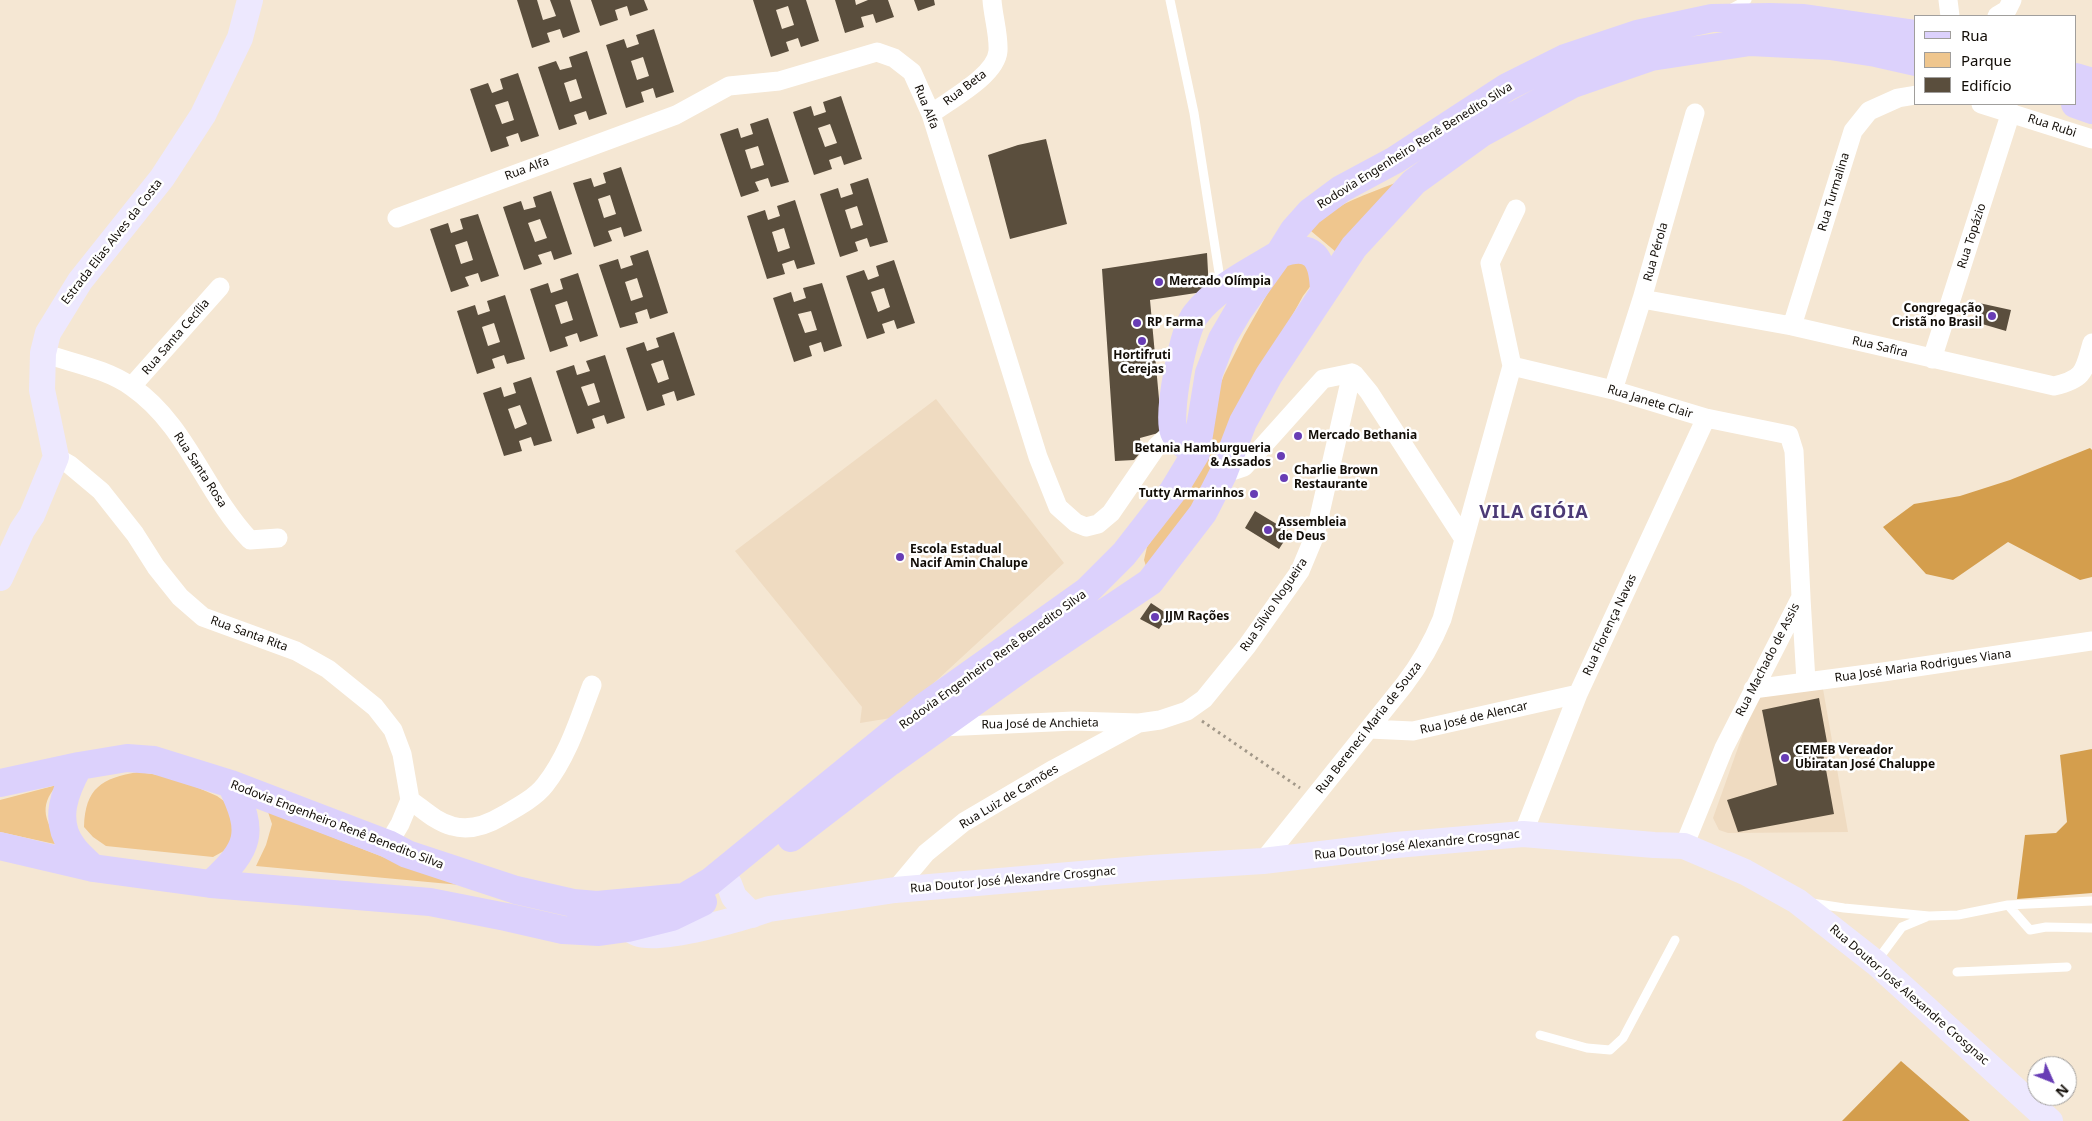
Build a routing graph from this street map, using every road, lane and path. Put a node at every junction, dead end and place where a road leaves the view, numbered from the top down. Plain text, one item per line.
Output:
1 (250, 0) edge
2 (992, 0) edge
3 (1170, 0) edge
4 (1747, 0) edge
5 (1948, 0) edge
6 (2012, 0) edge
7 (1950, 15) edge
8 (1999, 15) edge
9 (1712, 18) junction
10 (1914, 34) edge
11 (1914, 62) edge
12 (2077, 78) edge
13 (2092, 82) edge
14 (1914, 94) edge
15 (1985, 105) edge
16 (2077, 105) edge
17 (2092, 110) edge
18 (1694, 112) dead end
19 (2011, 112) junction
20 (931, 114) junction
21 (2092, 139) edge
22 (1516, 209) dead end
23 (396, 218) dead end
24 (1279, 254) junction
25 (220, 287) dead end
26 (1222, 290) junction
27 (1324, 291) junction
28 (1642, 299) junction
29 (1792, 326) junction
30 (2092, 342) edge
31 (43, 353) junction
32 (1182, 354) junction
33 (1932, 359) junction
34 (1512, 366) junction
35 (1352, 373) junction
36 (132, 386) junction
37 (1614, 390) junction
38 (1203, 407) junction
39 (1706, 418) junction
40 (1173, 431) junction
41 (1789, 435) joint
42 (1196, 453) junction
43 (56, 456) junction
44 (1223, 474) junction
45 (278, 538) dead end
46 (1464, 539) junction
47 (1124, 554) junction
48 (0, 578) edge
49 (1150, 582) junction
50 (1801, 597) junction
51 (2092, 641) edge
52 (1806, 681) junction
53 (592, 685) dead end
54 (1753, 689) junction
55 (1578, 694) junction
56 (1187, 710) junction
57 (1138, 723) junction
58 (942, 727) junction
59 (1369, 729) junction
60 (79, 766) junction
61 (0, 783) edge
62 (231, 784) junction
63 (1315, 798) junction
64 (410, 800) junction
65 (1522, 834) junction
66 (388, 844) junction
67 (0, 846) edge
68 (1684, 846) junction
69 (1263, 861) junction
70 (93, 868) junction
71 (211, 884) junction
72 (729, 884) junction
73 (895, 890) junction
74 (1797, 901) junction
75 (2092, 901) edge
76 (2008, 905) junction
77 (752, 915) junction
78 (1929, 916) junction
79 (628, 928) junction
80 (2092, 928) edge
81 (1675, 940) dead end
82 (1876, 963) junction
83 (2066, 967) dead end
84 (1957, 972) dead end
85 (1540, 1035) dead end
86 (2050, 1121) edge

1 - 31 main road, Estrada Elias Alves da Costa
2 - 20 street, Rua Beta
3 - 26 lane
4 - 9 lane
5 - 7 street
6 - 8 street
9 - 10 main road, Rodovia Engenheiro Renê Benedito Silva
9 - 24 main road, Rodovia Engenheiro Renê Benedito Silva
11 - 27 main road, Rodovia Engenheiro Renê Benedito Silva
12 - 13 main road
14 - 29 street, Rua Turmalina
15 - 19 street
16 - 17 main road
18 - 28 street, Rua Pérola
19 - 21 street, Rua Rubi
19 - 33 street, Rua Topázio
20 - 23 street, Rua Alfa
20 - 40 street, Rua Alfa
22 - 34 street, Rua Bereneci Maria de Souza
24 - 26 main road
24 - 27 main road
24 - 38 main road, Rodovia Engenheiro Renê Benedito Silva
25 - 36 street, Rua Santa Cecília
26 - 32 main road
27 - 44 main road, Rodovia Engenheiro Renê Benedito Silva
28 - 29 street, Rua Safira
28 - 37 street, Rua Pérola
29 - 33 street, Rua Safira
30 - 33 street, Rua Safira
31 - 36 street, Rua Santa Rosa
31 - 43 main road, Estrada Elias Alves da Costa
32 - 38 main road
32 - 40 main road
34 - 37 street, Rua Janete Clair
34 - 46 street, Rua Bereneci Maria de Souza
35 - 44 street
35 - 46 street
35 - 56 street, Rua Sílvio Nogueira
36 - 45 street, Rua Santa Rosa
37 - 39 street, Rua Janete Clair
38 - 42 main road, Rodovia Engenheiro Renê Benedito Silva
39 - 41 street, Rua Janete Clair
39 - 55 street, Rua Florença Navas
40 - 42 main road
41 - 50 street, Rua Machado de Assis
42 - 47 main road, Rodovia Engenheiro Renê Benedito Silva
43 - 48 main road
43 - 64 street, Rua Santa Rita
44 - 49 main road, Rodovia Engenheiro Renê Benedito Silva
46 - 59 street, Rua Bereneci Maria de Souza
47 - 49 main road
47 - 66 main road, Rodovia Engenheiro Renê Benedito Silva
49 - 58 main road, Rodovia Engenheiro Renê Benedito Silva
50 - 52 street
50 - 54 street, Rua Machado de Assis
51 - 52 street, Rua José Maria Rodrigues Viana
52 - 54 street, Rua José Maria Rodrigues Viana
53 - 64 street
54 - 68 street, Rua Machado de Assis
55 - 59 street, Rua José de Alencar
55 - 65 street, Rua Florença Navas
56 - 57 street, Rua Sílvio Nogueira
56 - 63 path
57 - 58 street, Rua José de Anchieta
57 - 73 street, Rua Luiz de Camões
58 - 72 main road, Rodovia Engenheiro Renê Benedito Silva
59 - 63 street, Rua Bereneci Maria de Souza
60 - 61 main road, Rodovia Engenheiro Renê Benedito Silva
60 - 62 main road, Rodovia Engenheiro Renê Benedito Silva
60 - 70 main road
62 - 66 main road, Rodovia Engenheiro Renê Benedito Silva
62 - 71 main road
63 - 69 street, Rua Bereneci Maria de Souza
64 - 66 street
65 - 68 main road, Rua Doutor José Alexandre Crosgnac
65 - 69 main road, Rua Doutor José Alexandre Crosgnac
67 - 70 main road, Rodovia Engenheiro Renê Benedito Silva
68 - 74 main road, Rua Doutor José Alexandre Crosgnac
69 - 73 main road, Rua Doutor José Alexandre Crosgnac
70 - 71 main road, Rodovia Engenheiro Renê Benedito Silva
71 - 79 main road, Rodovia Engenheiro Renê Benedito Silva
72 - 77 main road
72 - 79 main road, Rodovia Engenheiro Renê Benedito Silva
73 - 77 main road, Rua Doutor José Alexandre Crosgnac
74 - 78 lane
74 - 82 main road, Rua Doutor José Alexandre Crosgnac
75 - 76 lane
76 - 78 lane
76 - 80 lane
77 - 79 main road, Rua Doutor José Alexandre Crosgnac
78 - 82 lane
81 - 85 lane
82 - 86 main road, Rua Doutor José Alexandre Crosgnac
83 - 84 lane

